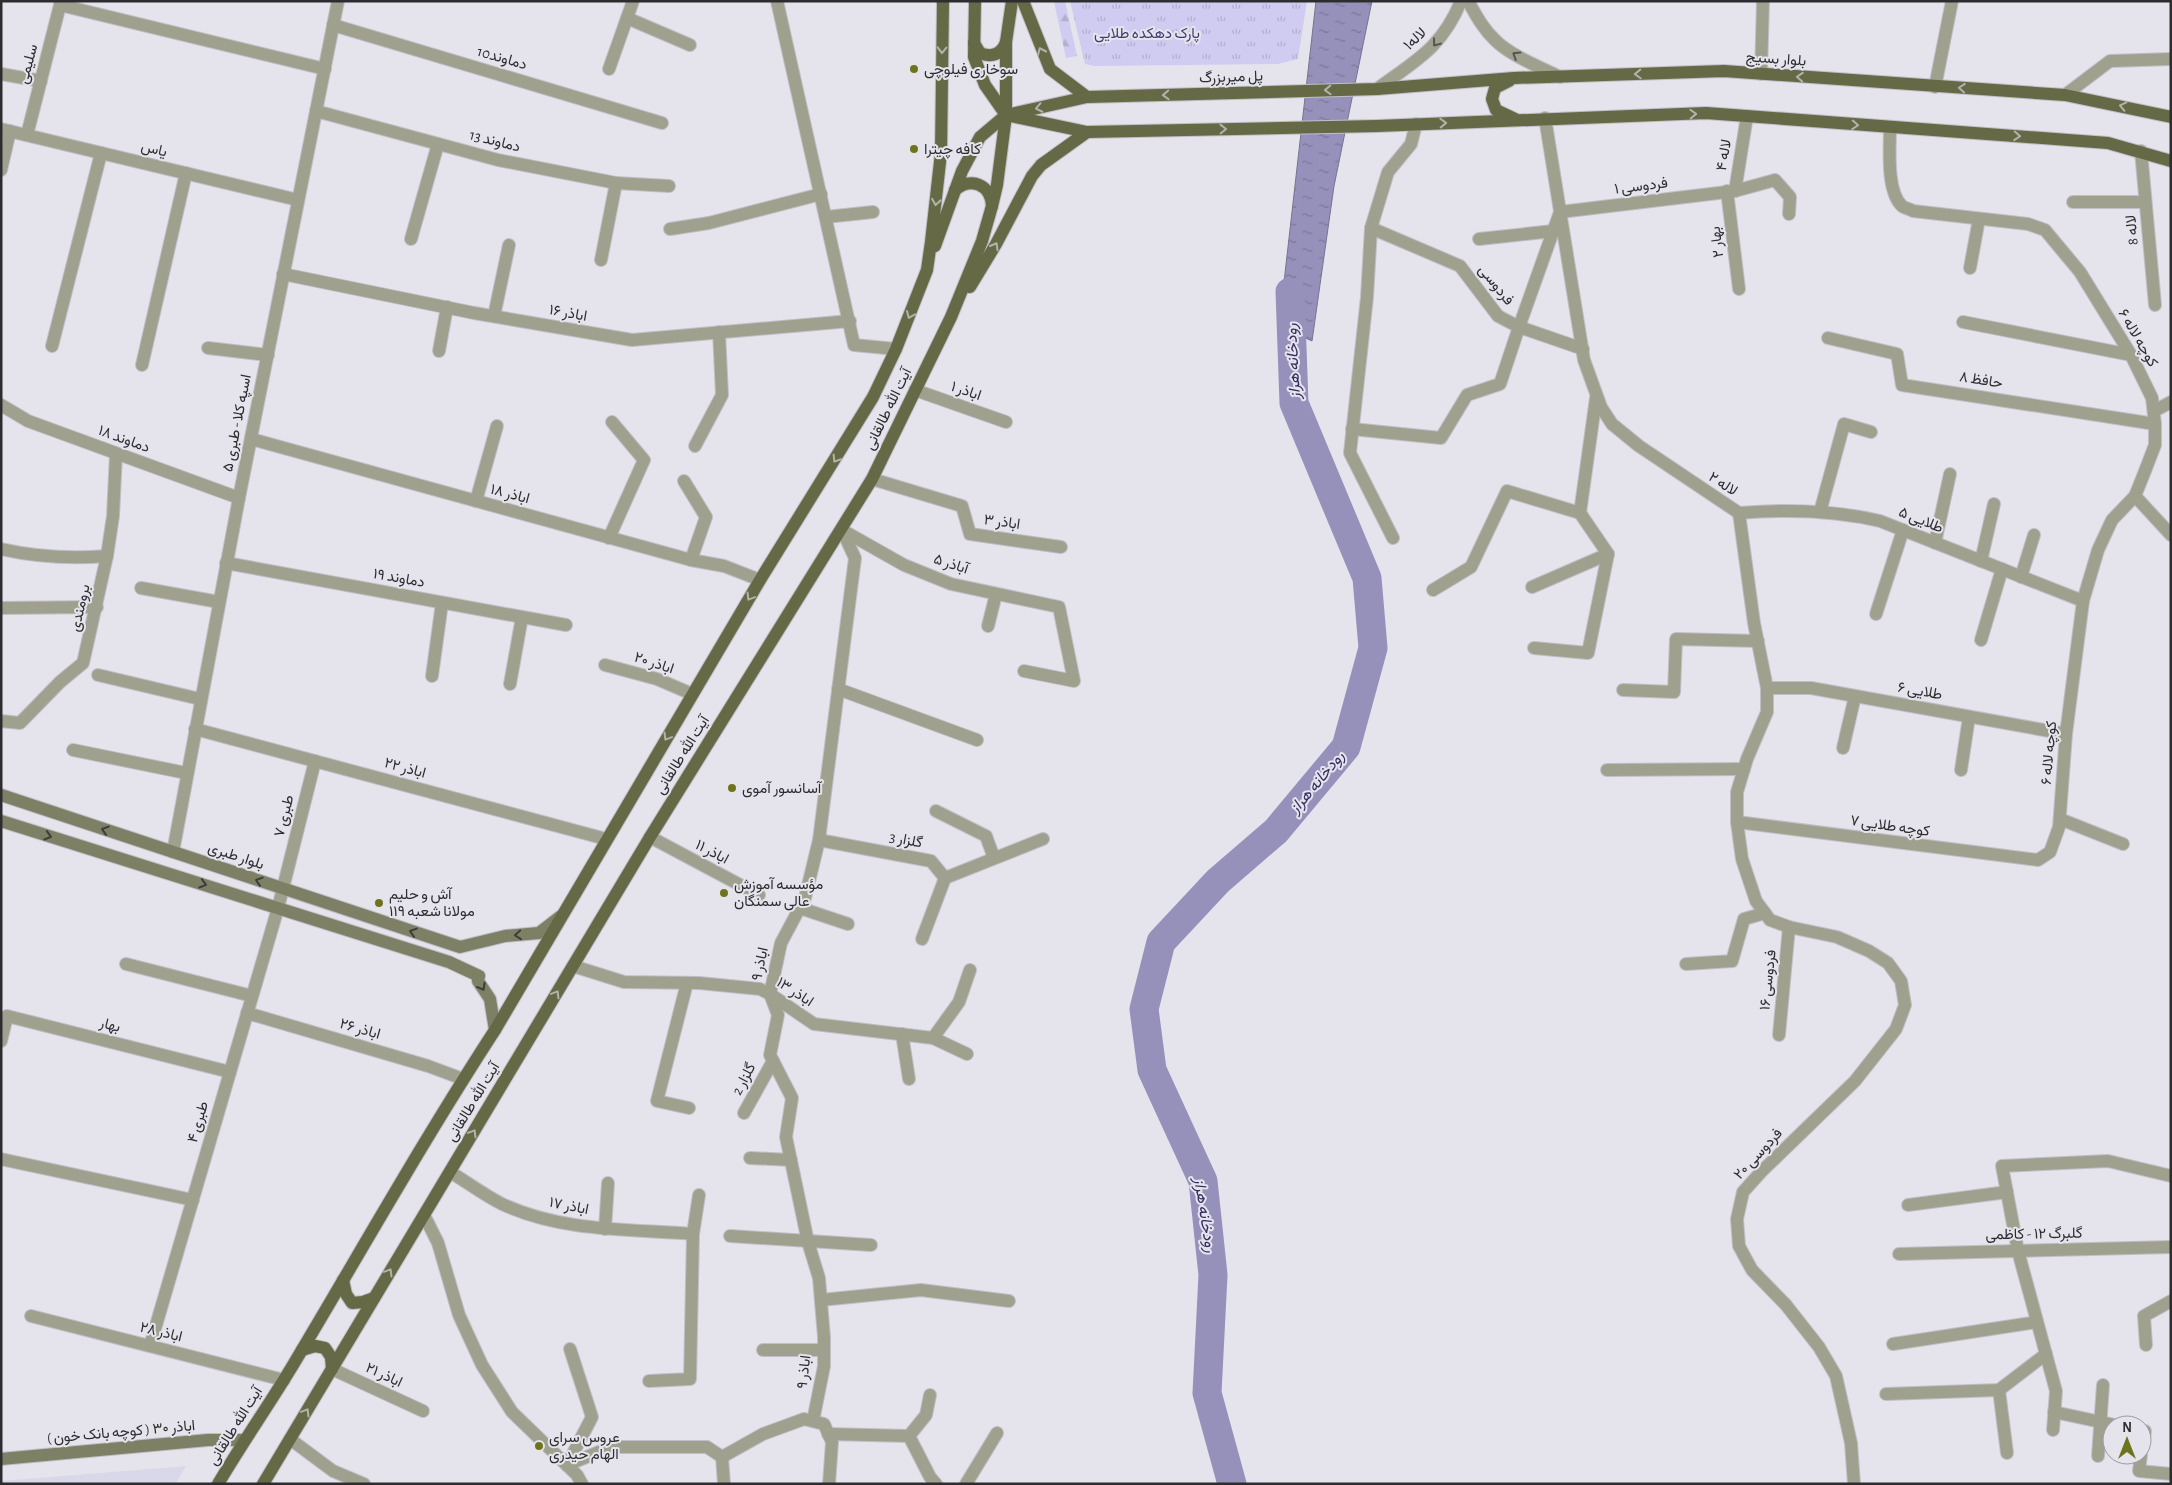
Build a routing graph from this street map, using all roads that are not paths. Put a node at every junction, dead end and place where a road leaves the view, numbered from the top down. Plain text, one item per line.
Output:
1 (338, 1) edge
2 (633, 1) edge
3 (777, 1) edge
4 (943, 1) edge
5 (975, 1) edge
6 (1012, 1) edge
7 (1023, 1) edge
8 (1460, 1) edge
9 (1468, 1) edge
10 (1764, 1) edge
11 (1952, 1) edge
12 (61, 3) edge
13 (627, 18) junction
14 (333, 25) junction
15 (1006, 42) junction
16 (974, 43) junction
17 (690, 45) dead end
18 (2171, 59) edge
19 (324, 69) junction
20 (609, 69) dead end
21 (1, 74) edge
22 (1762, 74) junction
23 (1560, 77) junction
24 (1514, 78) junction
25 (41, 80) junction
26 (1934, 87) junction
27 (1377, 89) junction
28 (2065, 95) junction
29 (1087, 97) junction
30 (316, 111) junction
31 (1006, 114) junction
32 (1747, 116) junction
33 (2171, 117) edge
34 (1545, 118) junction
35 (1516, 120) junction
36 (662, 123) dead end
37 (1416, 124) junction
38 (1890, 127) junction
39 (6, 130) edge
40 (1087, 132) junction
41 (27, 135) junction
42 (438, 144) junction
43 (2141, 151) junction
44 (101, 153) junction
45 (2171, 161) edge
46 (1, 170) edge
47 (186, 174) junction
48 (616, 183) junction
49 (669, 186) dead end
50 (955, 190) junction
51 (1731, 191) junction
52 (821, 194) junction
53 (298, 200) junction
54 (2073, 202) dead end
55 (2146, 202) junction
56 (992, 206) junction
57 (873, 212) dead end
58 (1560, 212) junction
59 (1789, 214) dead end
60 (826, 217) junction
61 (1979, 219) junction
62 (1371, 228) junction
63 (670, 229) dead end
64 (1553, 231) junction
65 (411, 239) dead end
66 (1479, 239) dead end
67 (509, 245) dead end
68 (601, 260) dead end
69 (1970, 268) dead end
70 (927, 270) junction
71 (284, 274) junction
72 (1739, 289) dead end
73 (2155, 305) dead end
74 (447, 307) junction
75 (494, 316) junction
76 (951, 317) junction
77 (850, 321) junction
78 (1964, 322) dead end
79 (1519, 327) junction
80 (719, 332) junction
81 (1828, 338) dead end
82 (52, 346) dead end
83 (208, 348) dead end
84 (896, 349) junction
85 (1583, 349) junction
86 (439, 351) dead end
87 (268, 355) junction
88 (2131, 355) junction
89 (142, 365) dead end
90 (915, 390) junction
91 (1597, 396) junction
92 (2171, 402) edge
93 (1, 405) edge
94 (2154, 411) junction
95 (612, 422) dead end
96 (1006, 422) dead end
97 (2156, 424) junction
98 (497, 426) dead end
99 (1352, 429) junction
100 (1870, 432) dead end
101 (250, 439) junction
102 (695, 446) dead end
103 (116, 454) junction
104 (1950, 474) dead end
105 (872, 479) junction
106 (684, 481) dead end
107 (2135, 496) junction
108 (239, 498) junction
109 (476, 501) junction
110 (1994, 504) dead end
111 (1820, 512) junction
112 (1580, 513) junction
113 (1739, 513) junction
114 (842, 530) junction
115 (1903, 530) junction
116 (2034, 535) dead end
117 (2171, 535) edge
118 (610, 538) junction
119 (1393, 538) dead end
120 (1935, 543) junction
121 (1061, 547) dead end
122 (1, 550) edge
123 (1608, 554) junction
124 (107, 556) junction
125 (691, 560) junction
126 (1981, 561) junction
127 (226, 563) junction
128 (2002, 569) junction
129 (2021, 577) junction
130 (760, 580) junction
131 (1532, 587) dead end
132 (141, 588) dead end
133 (1433, 590) dead end
134 (996, 594) junction
135 (219, 602) junction
136 (442, 602) junction
137 (2082, 602) junction
138 (97, 607) junction
139 (1, 608) edge
140 (1876, 614) dead end
141 (522, 617) junction
142 (566, 625) dead end
143 (988, 626) dead end
144 (1981, 640) dead end
145 (1758, 641) junction
146 (1534, 648) dead end
147 (604, 665) dead end
148 (1024, 671) dead end
149 (98, 675) dead end
150 (432, 676) dead end
151 (510, 684) dead end
152 (1767, 688) junction
153 (838, 689) junction
154 (1623, 690) dead end
155 (692, 694) junction
156 (1855, 696) junction
157 (200, 699) junction
158 (1969, 716) junction
159 (1, 721) edge
160 (195, 729) junction
161 (2066, 734) junction
162 (977, 740) dead end
163 (1843, 748) dead end
164 (72, 750) dead end
165 (314, 761) junction
166 (1744, 769) junction
167 (1607, 770) dead end
168 (1961, 770) dead end
169 (186, 773) junction
170 (1, 795) edge
171 (936, 811) dead end
172 (2060, 820) junction
173 (1, 821) edge
174 (1737, 822) junction
175 (650, 837) junction
176 (606, 839) junction
177 (1043, 839) dead end
178 (819, 840) junction
179 (2123, 844) dead end
180 (173, 852) junction
181 (994, 858) junction
182 (2038, 860) joint
183 (945, 878) junction
184 (283, 889) junction
185 (759, 895) dead end
186 (278, 908) junction
187 (800, 908) junction
188 (1765, 913) junction
189 (561, 916) junction
190 (848, 924) dead end
191 (1789, 927) junction
192 (922, 939) dead end
193 (126, 964) dead end
194 (1686, 964) dead end
195 (573, 966) junction
196 (970, 970) dead end
197 (687, 983) junction
198 (770, 994) junction
199 (252, 996) junction
200 (247, 1013) junction
201 (495, 1030) junction
202 (902, 1034) junction
203 (1779, 1035) dead end
204 (933, 1038) junction
205 (1, 1041) edge
206 (967, 1054) dead end
207 (773, 1061) junction
208 (230, 1072) junction
209 (463, 1079) junction
210 (909, 1079) dead end
211 (688, 1108) dead end
212 (744, 1113) dead end
213 (750, 1158) dead end
214 (1, 1159) edge
215 (791, 1160) junction
216 (450, 1172) junction
217 (2171, 1176) edge
218 (608, 1183) dead end
219 (2007, 1192) junction
220 (698, 1194) dead end
221 (193, 1200) junction
222 (1908, 1205) dead end
223 (424, 1215) junction
224 (605, 1229) junction
225 (693, 1234) junction
226 (730, 1236) dead end
227 (808, 1242) junction
228 (871, 1245) dead end
229 (2171, 1247) edge
230 (2018, 1251) junction
231 (1899, 1254) dead end
232 (343, 1280) junction
233 (374, 1298) junction
234 (821, 1300) junction
235 (1009, 1301) dead end
236 (2171, 1301) edge
237 (31, 1316) dead end
238 (2037, 1322) junction
239 (1893, 1344) dead end
240 (2146, 1345) dead end
241 (150, 1346) junction
242 (570, 1349) dead end
243 (302, 1350) junction
244 (763, 1350) dead end
245 (824, 1350) junction
246 (2046, 1354) junction
247 (332, 1369) junction
248 (284, 1380) junction
249 (649, 1381) dead end
250 (2103, 1385) dead end
251 (1999, 1390) junction
252 (1886, 1394) dead end
253 (930, 1395) dead end
254 (423, 1411) dead end
255 (2054, 1412) junction
256 (813, 1422) junction
257 (2101, 1422) junction
258 (2053, 1430) dead end
259 (997, 1433) dead end
260 (828, 1434) junction
261 (909, 1436) junction
262 (290, 1439) junction
263 (244, 1440) junction
264 (2007, 1452) dead end
265 (2098, 1456) dead end
266 (722, 1457) junction
267 (1, 1459) edge
268 (567, 1465) junction
269 (2140, 1465) edge
270 (2171, 1474) edge
271 (265, 1483) edge
272 (218, 1484) edge
273 (364, 1484) edge
274 (582, 1484) edge
275 (724, 1484) edge
276 (829, 1484) edge
277 (936, 1484) edge
278 (966, 1484) edge
279 (1854, 1484) edge

1 - 14 street, اسپه کلا - طبری ۵
2 - 13 street
3 - 52 street
4 -> 70 main road, آیت الله طالقانی
5 - 16 main road
6 - 15 main road, آیت الله طالقانی
29 -> 7 main road
8 -> 27 street, لاله۱
23 -> 9 street
10 - 22 street
11 - 26 street
12 - 19 street
12 - 25 street, سلیمی
13 - 17 street
13 - 20 street
14 - 19 street, اسپه کلا - طبری ۵
14 - 36 street, دماوند10
15 - 16 main road
15 - 31 main road, آیت الله طالقانی
16 - 31 main road
18 - 28 street
19 - 30 street, اسپه کلا - طبری ۵
21 - 25 street
22 -> 23 main road, بلوار بسیج
26 -> 22 main road, بلوار بسیج
23 - 24 main road, بلوار بسیج
24 - 27 main road, بلوار بسیج
24 - 35 main road
25 - 41 street, سلیمی
28 -> 26 main road, بلوار بسیج
27 -> 29 main road, پل میربزرگ
33 -> 28 main road, بلوار بسیج
29 -> 31 main road, پل میربزرگ
30 - 42 street, دماوند 13
30 - 53 street, اسپه کلا - طبری ۵
31 - 40 main road
31 - 50 main road
31 - 56 main road, آیت الله طالقانی
34 -> 32 main road
32 -> 38 main road
32 - 51 street, لاله ۴
34 - 35 main road
34 - 58 street, لاله ۲
37 -> 35 main road
40 -> 37 main road
37 - 62 street
38 -> 43 main road
38 - 61 street, کوچه لاله ۶
39 - 41 street, یاس
39 - 46 street
76 -> 40 main road
41 - 44 street, یاس
42 - 48 street, دماوند 13
42 - 65 street
43 - 45 main road
43 - 55 street, لاله 8
44 - 47 street, یاس
44 - 82 street
47 - 53 street, یاس
47 - 89 street
48 - 49 street, دماوند 13
48 - 68 street
50 - 56 main road
50 - 70 main road
51 - 58 street, فردوسی ۱
51 - 59 street, فردوسی ۱
51 - 72 street, بهار ۲
52 - 60 street
52 - 63 street
53 - 71 street, اسپه کلا - طبری ۵
54 - 55 street
55 - 73 street, لاله 8
56 - 76 main road, آیت الله طالقانی
57 - 60 street
58 - 64 street
58 - 85 street, لاله ۲
60 - 77 street
61 - 69 street
61 - 88 street, کوچه لاله ۶
62 - 79 street, فردوسی
62 - 99 street
64 - 66 street
64 - 79 street
67 - 75 street
70 -> 84 main road, آیت الله طالقانی
71 - 74 street, اباذر ۱۶
71 - 87 street, اسپه کلا - طبری ۵
74 - 75 street, اباذر ۱۶
74 - 86 street
75 - 80 street, اباذر ۱۶
76 - 90 main road, آیت الله طالقانی
77 - 80 street, اباذر ۱۶
77 - 84 street
78 - 88 street
79 - 85 street, فردوسی
79 - 99 street
80 - 102 street
81 - 97 street, حافظ ۸
83 - 87 street
84 -> 130 main road, آیت الله طالقانی
85 - 91 street, لاله ۲
87 - 101 street, اسپه کلا - طبری ۵
88 - 94 street, کوچه لاله ۶
90 - 96 street, اباذر ۱
90 - 105 main road, آیت الله طالقانی
91 - 112 street
91 - 113 street, لاله ۲
92 - 94 street
93 - 103 street, دماوند ۱۸
94 - 97 street, کوچه لاله ۶
95 - 118 street
97 - 107 street, کوچه لاله ۶
98 - 109 street
99 - 119 street
100 - 111 street
101 - 108 street, اسپه کلا - طبری ۵
101 - 109 street, اباذر ۱۸
103 - 108 street, دماوند ۱۸
103 - 124 street, برومندی
104 - 120 street
105 - 114 main road, آیت الله طالقانی
105 - 121 street, اباذر ۳
106 - 125 street
107 - 117 street
107 - 137 street, کوچه لاله ۶
108 - 127 street, اسپه کلا - طبری ۵
109 - 118 street, اباذر ۱۸
110 - 126 street
111 - 113 street, طلایی ۵
111 - 115 street, طلایی ۵
112 - 123 street
112 - 133 street
113 - 145 street, لاله ۲
114 - 134 street, آباذر ۵
114 - 153 street, اباذر ۹
114 - 175 main road, آیت الله طالقانی
115 - 120 street, طلایی ۵
115 - 140 street
116 - 129 street
118 - 125 street, اباذر ۱۸
120 - 126 street, طلایی ۵
122 - 124 street
123 - 131 street
123 - 146 street
124 - 138 street, برومندی
125 - 130 street, اباذر ۱۸
126 - 128 street, طلایی ۵
127 - 135 street, اسپه کلا - طبری ۵
127 - 136 street, دماوند ۱۹
128 - 129 street, طلایی ۵
128 - 144 street
129 - 137 street, طلایی ۵
130 -> 155 main road, آیت الله طالقانی
132 - 135 street
134 - 143 street
134 - 148 street, آباذر ۵
135 - 157 street, اسپه کلا - طبری ۵
136 - 141 street, دماوند ۱۹
136 - 150 street
137 - 161 street, کوچه لاله ۶
138 - 139 street
138 - 159 street, برومندی
141 - 142 street, دماوند ۱۹
141 - 151 street
145 - 152 street, لاله ۲
145 - 154 street
147 - 155 street, اباذر ۲۰
149 - 157 street
152 - 156 street, طلایی ۶
152 - 166 street, لاله ۲
153 - 162 street
153 - 178 street, اباذر ۹
155 -> 176 main road, آیت الله طالقانی
156 - 158 street, طلایی ۶
156 - 163 street
157 - 160 street, اسپه کلا - طبری ۵
158 - 161 street, طلایی ۶
158 - 168 street
160 - 165 street, اباذر ۲۲
160 - 169 street, اسپه کلا - طبری ۵
161 - 172 street, کوچه لاله ۶
164 - 169 street
165 - 176 street, اباذر ۲۲
165 - 184 street, طبری ۷
166 - 167 street
166 - 174 street, لاله ۲
169 - 180 street, اسپه کلا - طبری ۵
180 -> 170 main road, بلوار طبری
171 - 181 street
172 - 179 street
172 - 182 street, کوچه لاله ۶
173 -> 186 main road
174 - 182 street, کوچه طلایی ۷
174 - 188 street, لاله ۲
175 - 185 street, اباذر ۱۱
175 - 195 main road, آیت الله طالقانی
176 - 189 main road, آیت الله طالقانی
177 - 181 street
178 - 183 street, گلزار 3
178 - 187 street, اباذر ۹
184 -> 180 main road, بلوار طبری
181 - 183 street
183 - 192 street
184 - 186 street, طبری ۷
189 -> 184 main road, بلوار طبری
186 - 199 street, طبری ۴
186 -> 201 main road
187 - 190 street
187 - 198 street, اباذر ۹
188 - 191 street, لاله ۲
188 - 194 street
189 - 201 main road, آیت الله طالقانی
191 - 203 street, فردوسی ۱۶
191 - 279 street, فردوسی ۲۰
193 - 199 street
195 - 197 street, اباذر ۱۳
216 -> 195 main road, آیت الله طالقانی
196 - 204 street
197 - 198 street, اباذر ۱۳
197 - 211 street
198 - 202 street, اباذر ۱۳
198 - 207 street, اباذر ۹
199 - 200 street, طبری ۴
200 - 208 street, طبری ۴
200 - 209 street, اباذر ۲۶
201 - 209 main road, آیت الله طالقانی
202 - 204 street, اباذر ۱۳
202 - 210 street
204 - 206 street, اباذر ۱۳
205 - 208 street, بهار
207 - 212 street, گلزار 2
207 - 215 street, اباذر ۹
208 - 221 street, طبری ۴
209 - 232 main road, آیت الله طالقانی
213 - 215 street
214 - 221 street
215 - 227 street, اباذر ۹
216 - 223 main road, آیت الله طالقانی
216 - 224 street, اباذر ۱۷
217 - 219 street
218 - 224 street
219 - 222 street
219 - 230 street
220 - 225 street
221 - 241 street, طبری ۴
233 -> 223 main road, آیت الله طالقانی
223 - 268 street
224 - 225 street, اباذر ۱۷
225 - 249 street
226 - 227 street
227 - 228 street
227 - 234 street, اباذر ۹
229 - 230 street, گلبرگ ۱۲ - کاظمی
230 - 231 street, گلبرگ ۱۲ - کاظمی
230 - 238 street
232 - 233 main road
232 - 243 main road, آیت الله طالقانی
233 - 247 main road, آیت الله طالقانی
234 - 235 street
234 - 245 street, اباذر ۹
236 - 240 street
237 - 241 street, اباذر ۲۸
238 - 239 street
238 - 246 street
241 - 248 street, اباذر ۲۸
242 - 268 street
243 - 247 main road
243 - 248 main road, آیت الله طالقانی
244 - 245 street
245 - 256 street, اباذر ۹
246 - 251 street
246 - 255 street
247 - 254 street, اباذر ۲۱
262 -> 247 main road, آیت الله طالقانی
248 - 263 main road, آیت الله طالقانی
250 - 257 street
251 - 252 street
251 - 264 street
253 - 261 street
255 - 257 street
255 - 258 street
256 - 260 street
256 - 266 street
257 - 265 street
259 - 278 street
260 - 261 street
260 - 276 street
261 - 277 street
262 - 271 main road, آیت الله طالقانی
262 - 273 street
263 - 267 main road, اباذر ۳۰ ( کوچه بانک خون )
263 - 272 main road, آیت الله طالقانی
266 - 268 street
266 - 275 street
268 - 274 street
269 - 270 street

